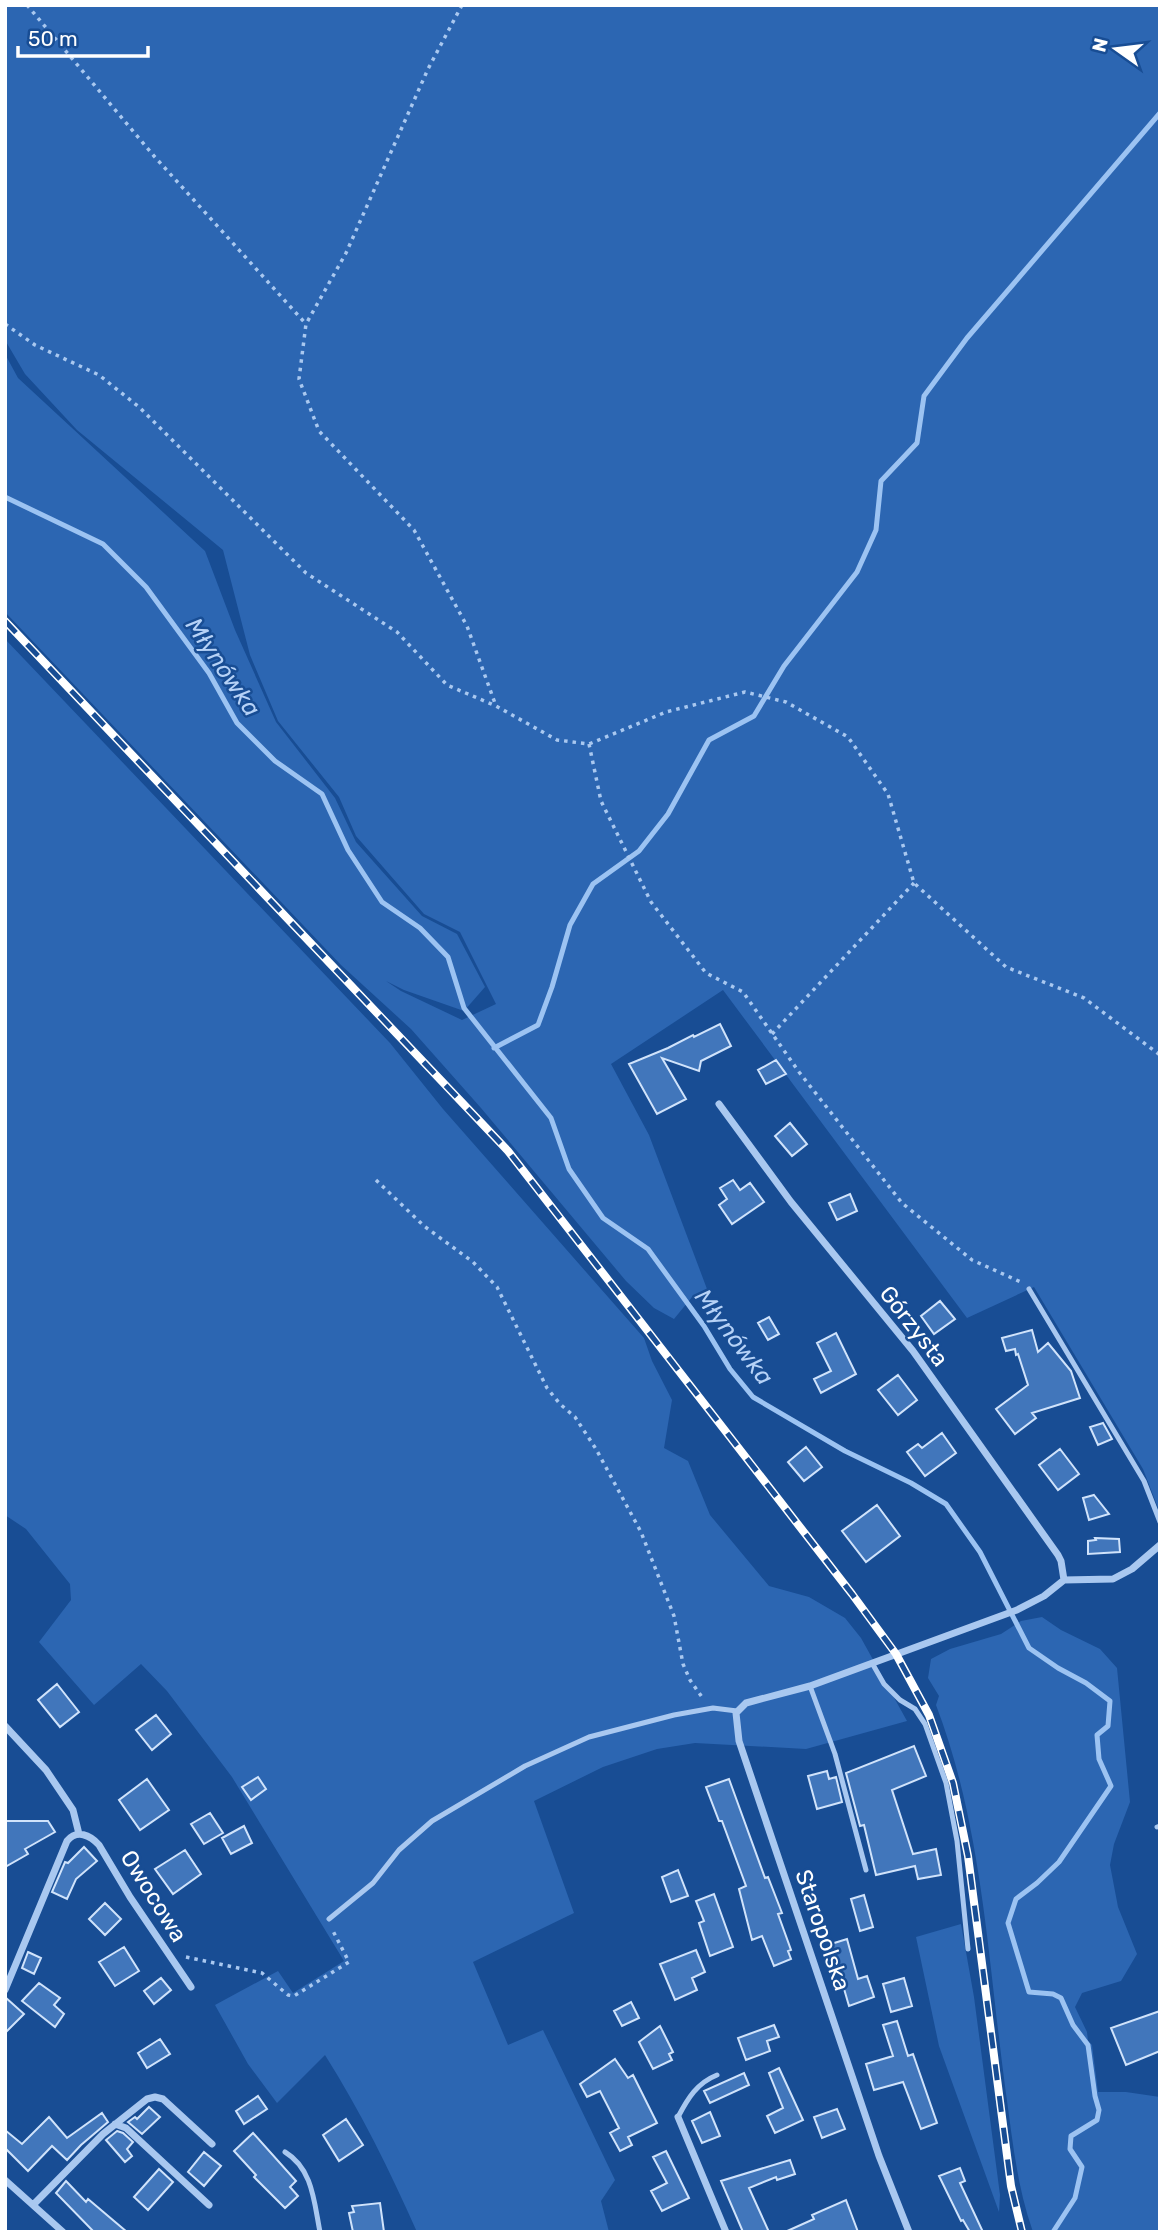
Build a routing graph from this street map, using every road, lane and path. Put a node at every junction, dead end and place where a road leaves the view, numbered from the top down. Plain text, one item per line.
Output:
1 (27, 5) edge
2 (462, 5) edge
3 (5, 324) edge
4 (306, 324) junction
5 (496, 706) junction
6 (589, 744) junction
7 (914, 883) junction
8 (772, 1034) junction
9 (1160, 1055) edge
10 (719, 1104) dead end
11 (376, 1180) dead end
12 (1029, 1289) joint
13 (1160, 1522) edge
14 (1160, 1545) edge
15 (1064, 1580) junction
16 (872, 1663) junction
17 (810, 1686) junction
18 (713, 1708) junction
19 (737, 1711) junction
20 (5, 1726) edge
21 (79, 1834) junction
22 (866, 1870) dead end
23 (329, 1919) joint
24 (969, 1945) dead end
25 (167, 1953) junction
26 (191, 1987) dead end
27 (5, 1990) edge
28 (717, 2075) dead end
29 (678, 2117) joint
30 (115, 2124) junction
31 (212, 2144) dead end
32 (285, 2152) dead end
33 (5, 2180) edge
34 (33, 2205) junction
35 (209, 2205) dead end
36 (63, 2232) edge
37 (320, 2232) edge
38 (726, 2232) edge
39 (909, 2232) edge

1 - 4 path
2 - 4 path
3 - 5 path
4 - 5 path
5 - 6 path
6 - 7 path
6 - 8 path
7 - 8 path
7 - 9 path
8 - 12 path
10 - 15 street, Górzysta
11 - 18 path
12 - 13 lane
14 - 15 street
15 - 16 street
16 - 17 street
16 - 24 lane
17 - 19 street
17 - 22 lane
18 - 19 lane
18 - 23 lane
19 - 39 street, Staropolska
20 - 21 street
21 - 25 street, Owocowa
21 - 27 street
23 - 25 path
25 - 26 street, Owocowa
28 - 29 lane
29 - 38 street
30 - 31 street
30 - 34 street
30 - 35 street
32 - 37 lane
33 - 34 street
34 - 36 street

